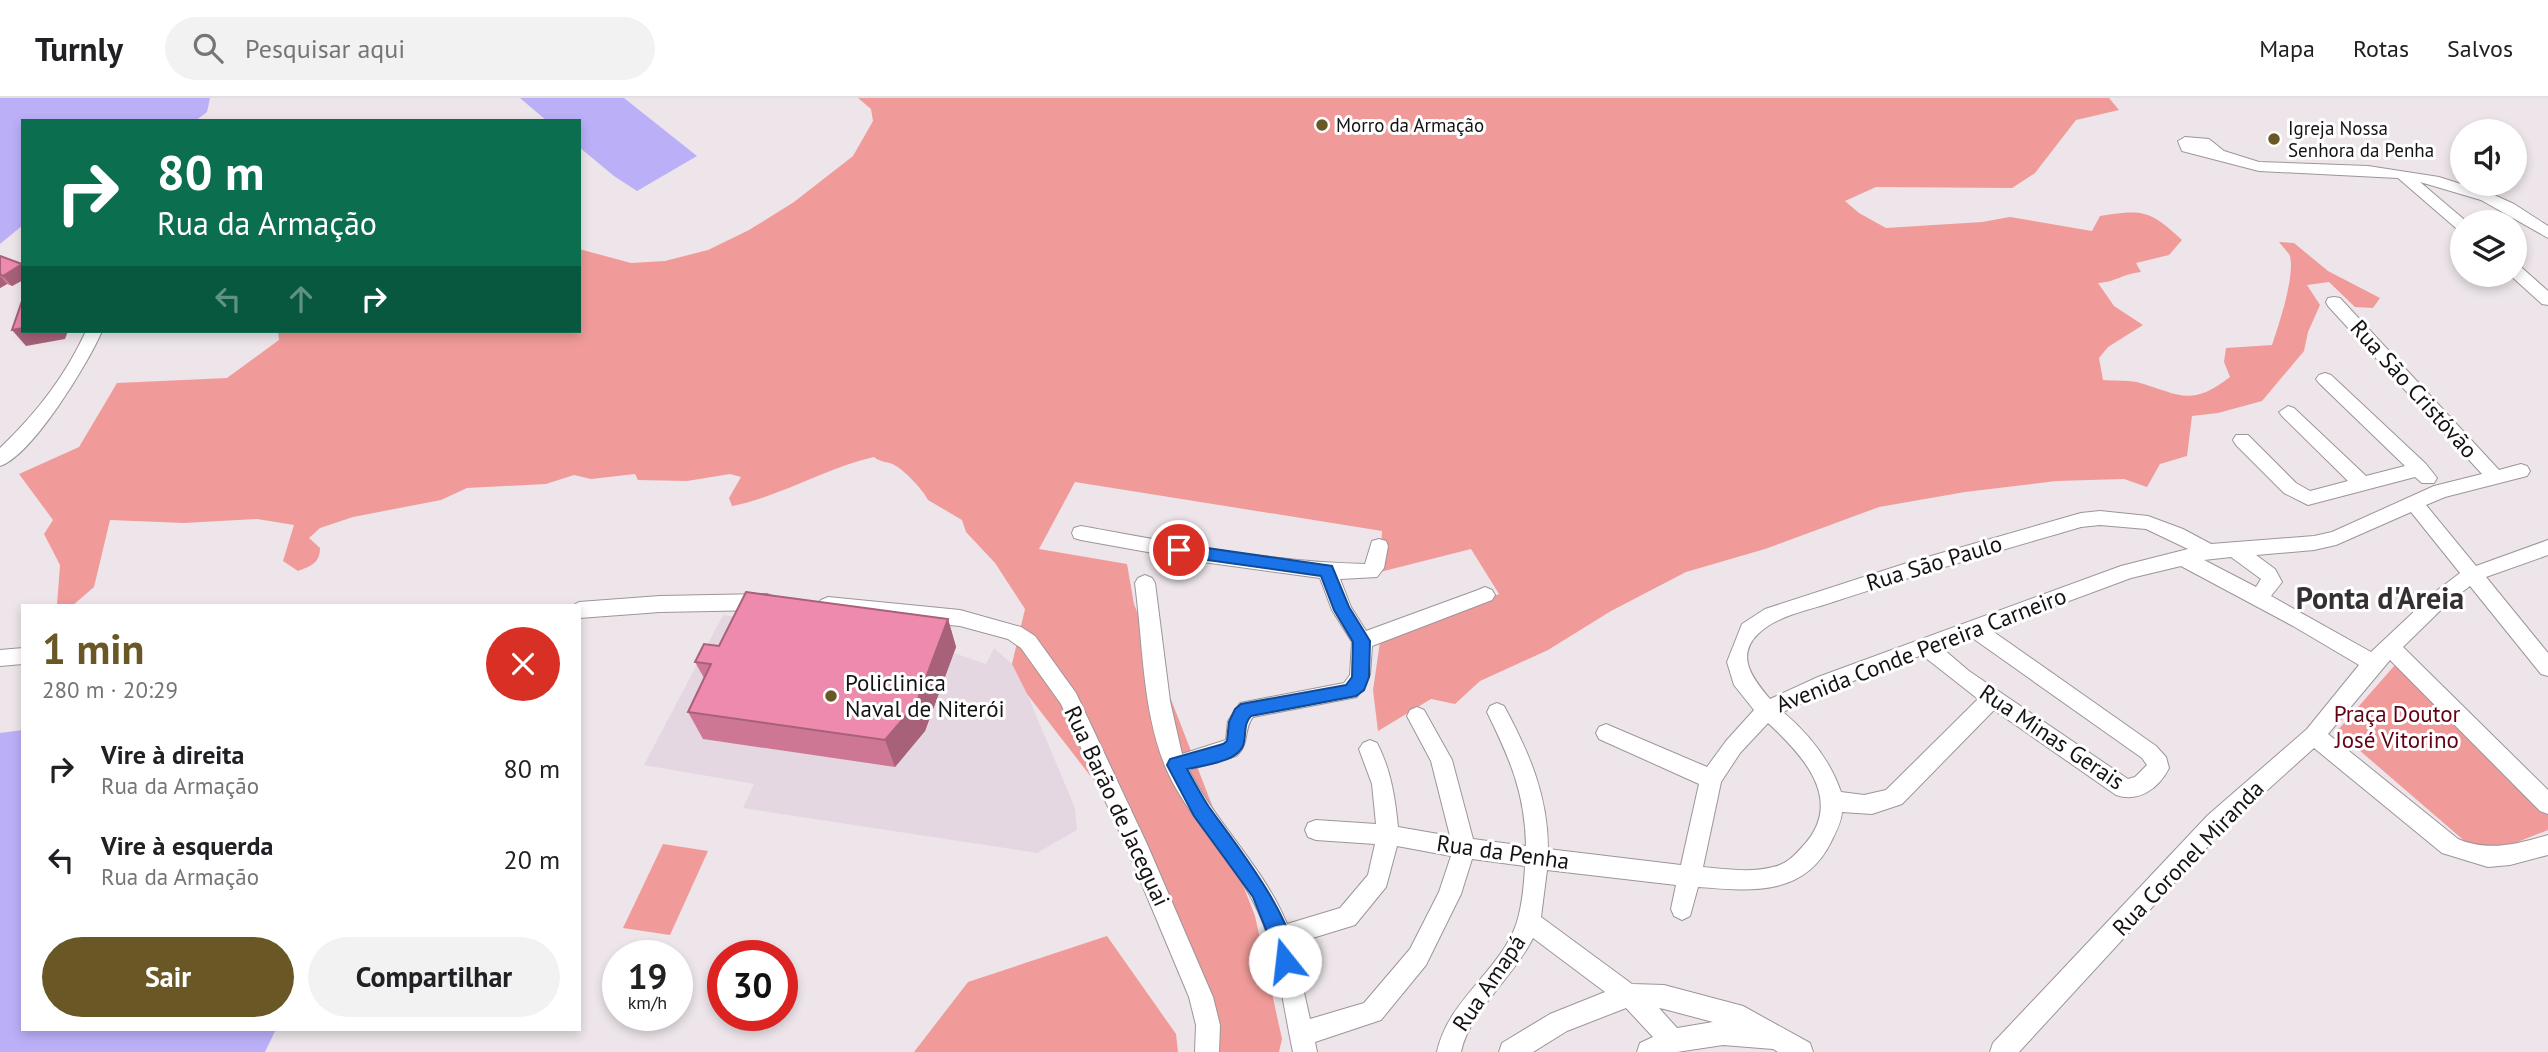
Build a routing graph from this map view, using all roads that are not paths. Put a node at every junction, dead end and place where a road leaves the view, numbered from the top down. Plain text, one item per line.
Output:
1 (2222, 156) dead end
2 (2403, 176) junction
3 (2450, 216) edge
4 (2548, 233) edge
5 (2527, 282) edge
6 (2548, 300) edge
7 (2334, 302) dead end
8 (93, 333) edge
9 (2325, 379) dead end
10 (2288, 412) dead end
11 (2242, 440) dead end
12 (0, 460) edge
13 (2420, 469) junction
14 (2521, 471) dead end
15 (2494, 476) junction
16 (2362, 484) junction
17 (2440, 491) junction
18 (2413, 502) junction
19 (1081, 533) dead end
20 (1379, 546) dead end
21 (2548, 547) edge
22 (2235, 550) junction
23 (2208, 552) junction
24 (2181, 557) junction
25 (1327, 571) junction
26 (2471, 575) junction
27 (1145, 583) dead end
28 (1485, 595) dead end
29 (2258, 598) junction
30 (783, 601) edge
31 (809, 603) edge
32 (581, 610) edge
33 (1973, 628) junction
34 (1362, 641) junction
35 (1926, 647) junction
36 (2381, 655) junction
37 (21, 656) edge
38 (0, 658) edge
39 (2548, 668) edge
40 (1992, 698) junction
41 (1767, 710) junction
42 (1497, 712) dead end
43 (1417, 716) dead end
44 (1606, 733) dead end
45 (2314, 735) junction
46 (1370, 749) dead end
47 (1176, 765) junction
48 (1711, 779) junction
49 (1833, 800) junction
50 (2548, 804) edge
51 (1316, 830) dead end
52 (1388, 835) junction
53 (2548, 845) edge
54 (1464, 848) junction
55 (1536, 856) junction
56 (1691, 876) junction
57 (1682, 909) dead end
58 (1528, 921) junction
59 (1279, 937) junction
60 (1629, 995) junction
61 (1671, 1040) junction
62 (1303, 1043) edge
63 (1791, 1046) edge
64 (1207, 1052) edge
65 (1449, 1052) edge
66 (1511, 1052) edge
67 (1649, 1052) edge
68 (2002, 1052) edge

1 - 2 street
2 - 3 street
2 - 4 street
5 - 6 street
7 - 15 street, Rua São Cristóvão
8 - 12 street
9 - 13 street
10 - 16 street
11 - 16 street
13 - 16 street
13 - 17 street
14 - 15 street, Avenida Conde Pereira Carneiro
15 - 17 street, Avenida Conde Pereira Carneiro
17 - 18 street, Avenida Conde Pereira Carneiro
18 - 22 street, Avenida Conde Pereira Carneiro
18 - 26 street
19 - 25 street
20 - 25 street
21 - 26 street, Rua Coronel Miranda
22 - 23 street, Avenida Conde Pereira Carneiro
22 - 29 street
23 - 24 street, Avenida Conde Pereira Carneiro
23 - 41 street, Rua São Paulo
24 - 29 street
24 - 33 street, Avenida Conde Pereira Carneiro
25 - 34 street
26 - 36 street, Rua Coronel Miranda
26 - 39 street
27 - 47 street
28 - 34 street
29 - 36 street
30 - 32 street
31 - 64 street, Rua Barão de Jaceguai
33 - 35 street, Avenida Conde Pereira Carneiro
33 - 40 street, Rua Minas Gerais
34 - 47 street
35 - 40 street, Rua Minas Gerais
35 - 41 street, Avenida Conde Pereira Carneiro
36 - 45 street, Rua Coronel Miranda
36 - 50 street
37 - 38 street
40 - 49 street
41 - 48 street, Avenida Conde Pereira Carneiro
41 - 49 street, Rua São Paulo
42 - 55 street, Rua Amapá
43 - 54 street
44 - 48 street
45 - 53 street
45 - 68 street, Rua Coronel Miranda
46 - 52 street
47 - 59 street
48 - 56 street, Avenida Conde Pereira Carneiro
49 - 56 street, Rua da Penha
51 - 52 street, Rua da Penha
52 - 54 street, Rua da Penha
52 - 59 street
54 - 55 street, Rua da Penha
54 - 62 street
55 - 56 street, Rua da Penha
55 - 58 street, Rua Amapá
56 - 57 street, Avenida Conde Pereira Carneiro
58 - 60 street
58 - 65 street, Rua Amapá
59 - 62 street
60 - 61 street
60 - 63 street
60 - 66 street
61 - 63 street
61 - 67 street

